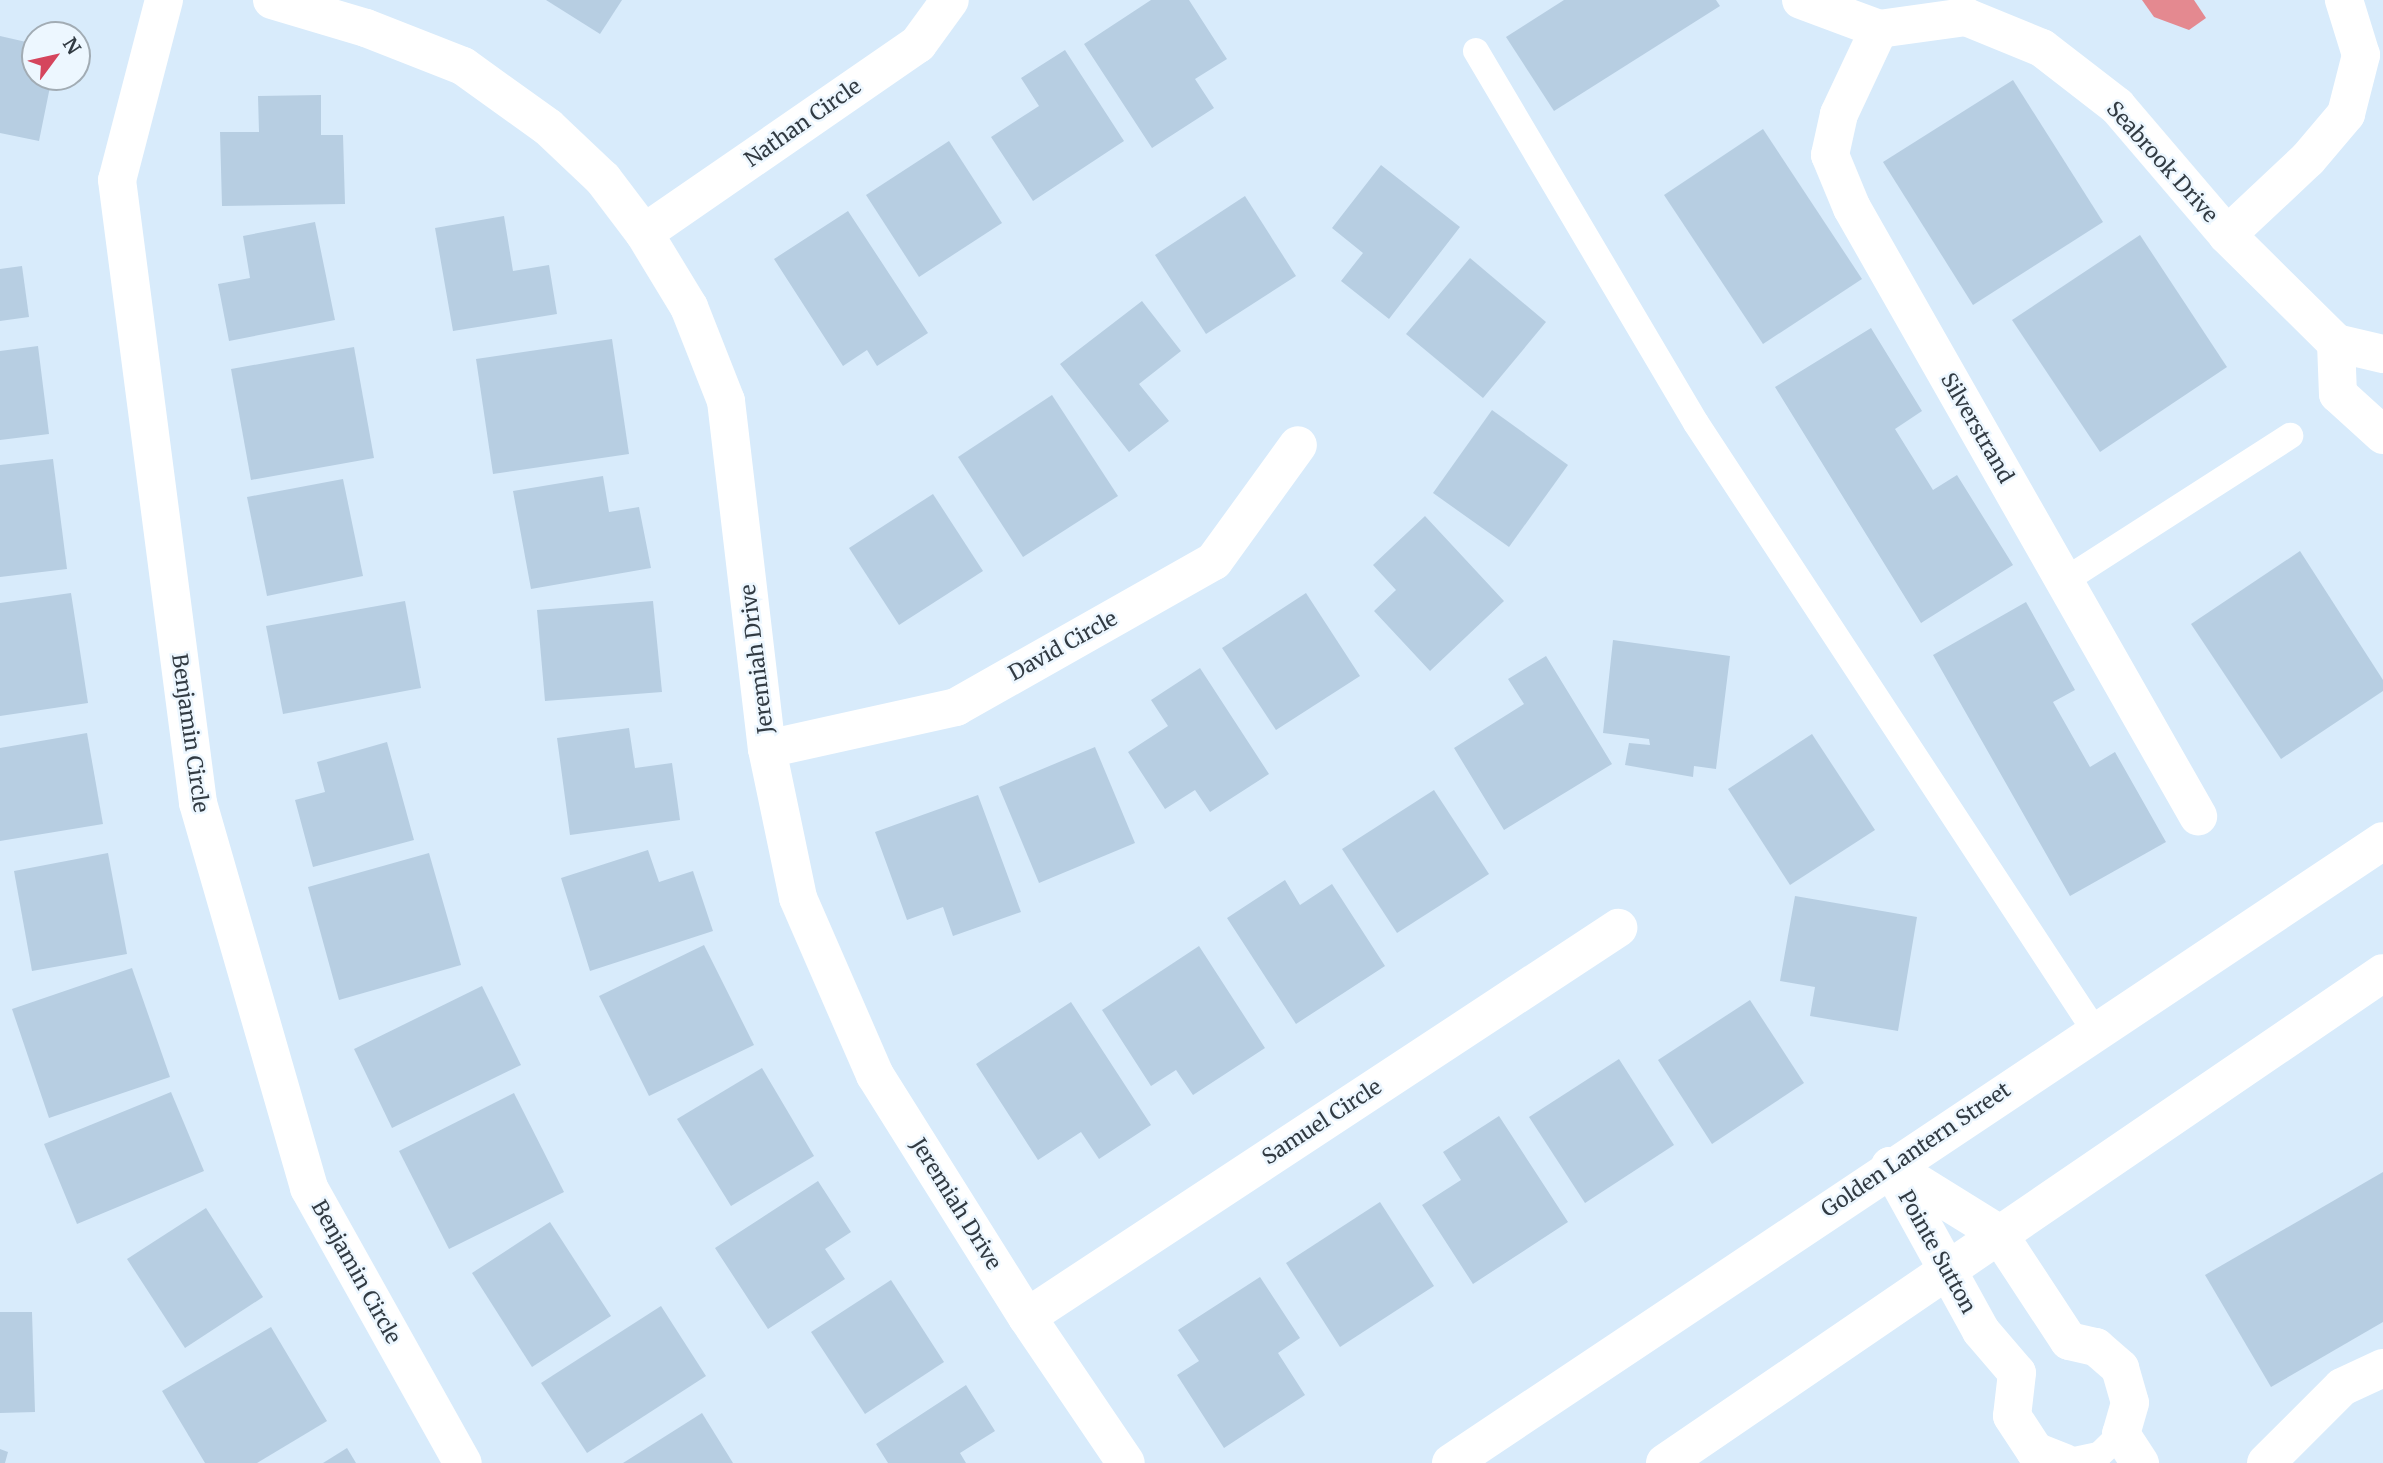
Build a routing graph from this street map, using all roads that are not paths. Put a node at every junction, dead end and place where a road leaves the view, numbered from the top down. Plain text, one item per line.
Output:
1 (164, 0) edge
2 (272, 0) edge
3 (950, 0) edge
4 (1801, 0) edge
5 (2344, 0) edge
6 (1879, 29) junction
7 (1476, 51) dead end
8 (644, 233) junction
9 (2227, 234) junction
10 (2336, 343) junction
11 (2383, 354) edge
12 (2383, 435) edge
13 (2290, 436) dead end
14 (1298, 445) dead end
15 (2064, 581) junction
16 (767, 749) junction
17 (2198, 816) dead end
18 (2383, 841) edge
19 (1618, 928) dead end
20 (2383, 974) edge
21 (2095, 1031) junction
22 (1890, 1166) junction
23 (1998, 1233) junction
24 (1944, 1270) junction
25 (1027, 1317) junction
26 (2383, 1368) edge
27 (2131, 1449) edge
28 (2065, 1462) edge
29 (463, 1463) edge
30 (1126, 1463) edge
31 (1451, 1463) edge
32 (1665, 1463) edge
33 (2266, 1463) edge

1 - 29 street, Benjamin Circle
2 - 8 street, Jeremiah Drive
3 - 8 street, Nathan Circle
4 - 6 street, Seabrook Drive
5 - 9 street
6 - 9 street, Seabrook Drive
6 - 15 street, Silverstrand
7 - 21 lane
8 - 16 street, Jeremiah Drive
9 - 10 street, Seabrook Drive
10 - 11 street
10 - 12 street
13 - 15 lane
14 - 16 street, David Circle
15 - 17 street, Silverstrand
16 - 25 street, Jeremiah Drive
18 - 21 street, Golden Lantern Street
19 - 25 street, Samuel Circle
20 - 23 street
21 - 22 street, Golden Lantern Street
22 - 23 street, Pointe Sutton
22 - 24 street, Pointe Sutton
22 - 31 street, Golden Lantern Street
23 - 24 street
23 - 27 street, Pointe Sutton
24 - 28 street, Pointe Sutton
24 - 32 street
25 - 30 street, Jeremiah Drive
26 - 33 street
27 - 28 lane

